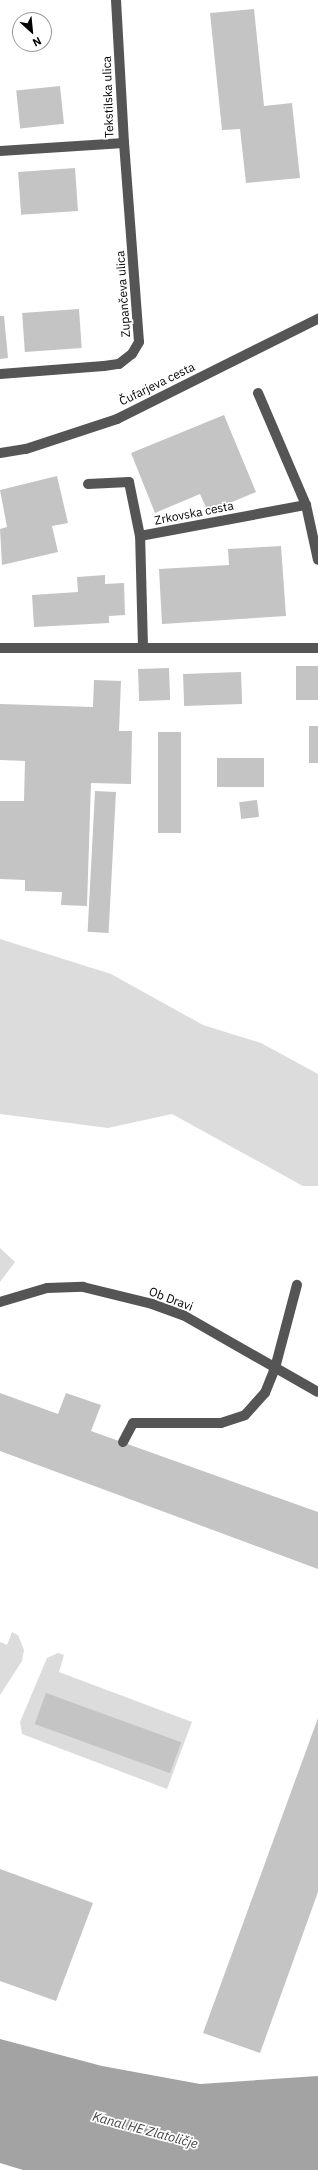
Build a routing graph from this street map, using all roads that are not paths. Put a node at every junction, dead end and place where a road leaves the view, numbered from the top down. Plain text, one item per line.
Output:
1 (116, 0) edge
2 (124, 143) junction
3 (0, 151) edge
4 (318, 319) edge
5 (0, 374) edge
6 (258, 393) dead end
7 (0, 453) edge
8 (88, 484) dead end
9 (306, 505) junction
10 (140, 536) junction
11 (318, 560) edge
12 (143, 647) junction
13 (0, 648) edge
14 (318, 648) edge
15 (297, 1285) dead end
16 (0, 1302) edge
17 (275, 1368) junction
18 (318, 1392) edge
19 (123, 1442) dead end

1 - 2 street, Tekstilska ulica
2 - 3 street, Tekstilska ulica
2 - 5 street, Zupančeva ulica
4 - 7 street, Čufarjeva cesta
6 - 9 street
8 - 10 street
9 - 10 street, Zrkovska cesta
9 - 11 street
10 - 12 street, Zrkovska cesta
12 - 13 street
12 - 14 street
15 - 17 street
16 - 17 street, Ob Dravi
17 - 18 street, Ob Dravi
17 - 19 street

